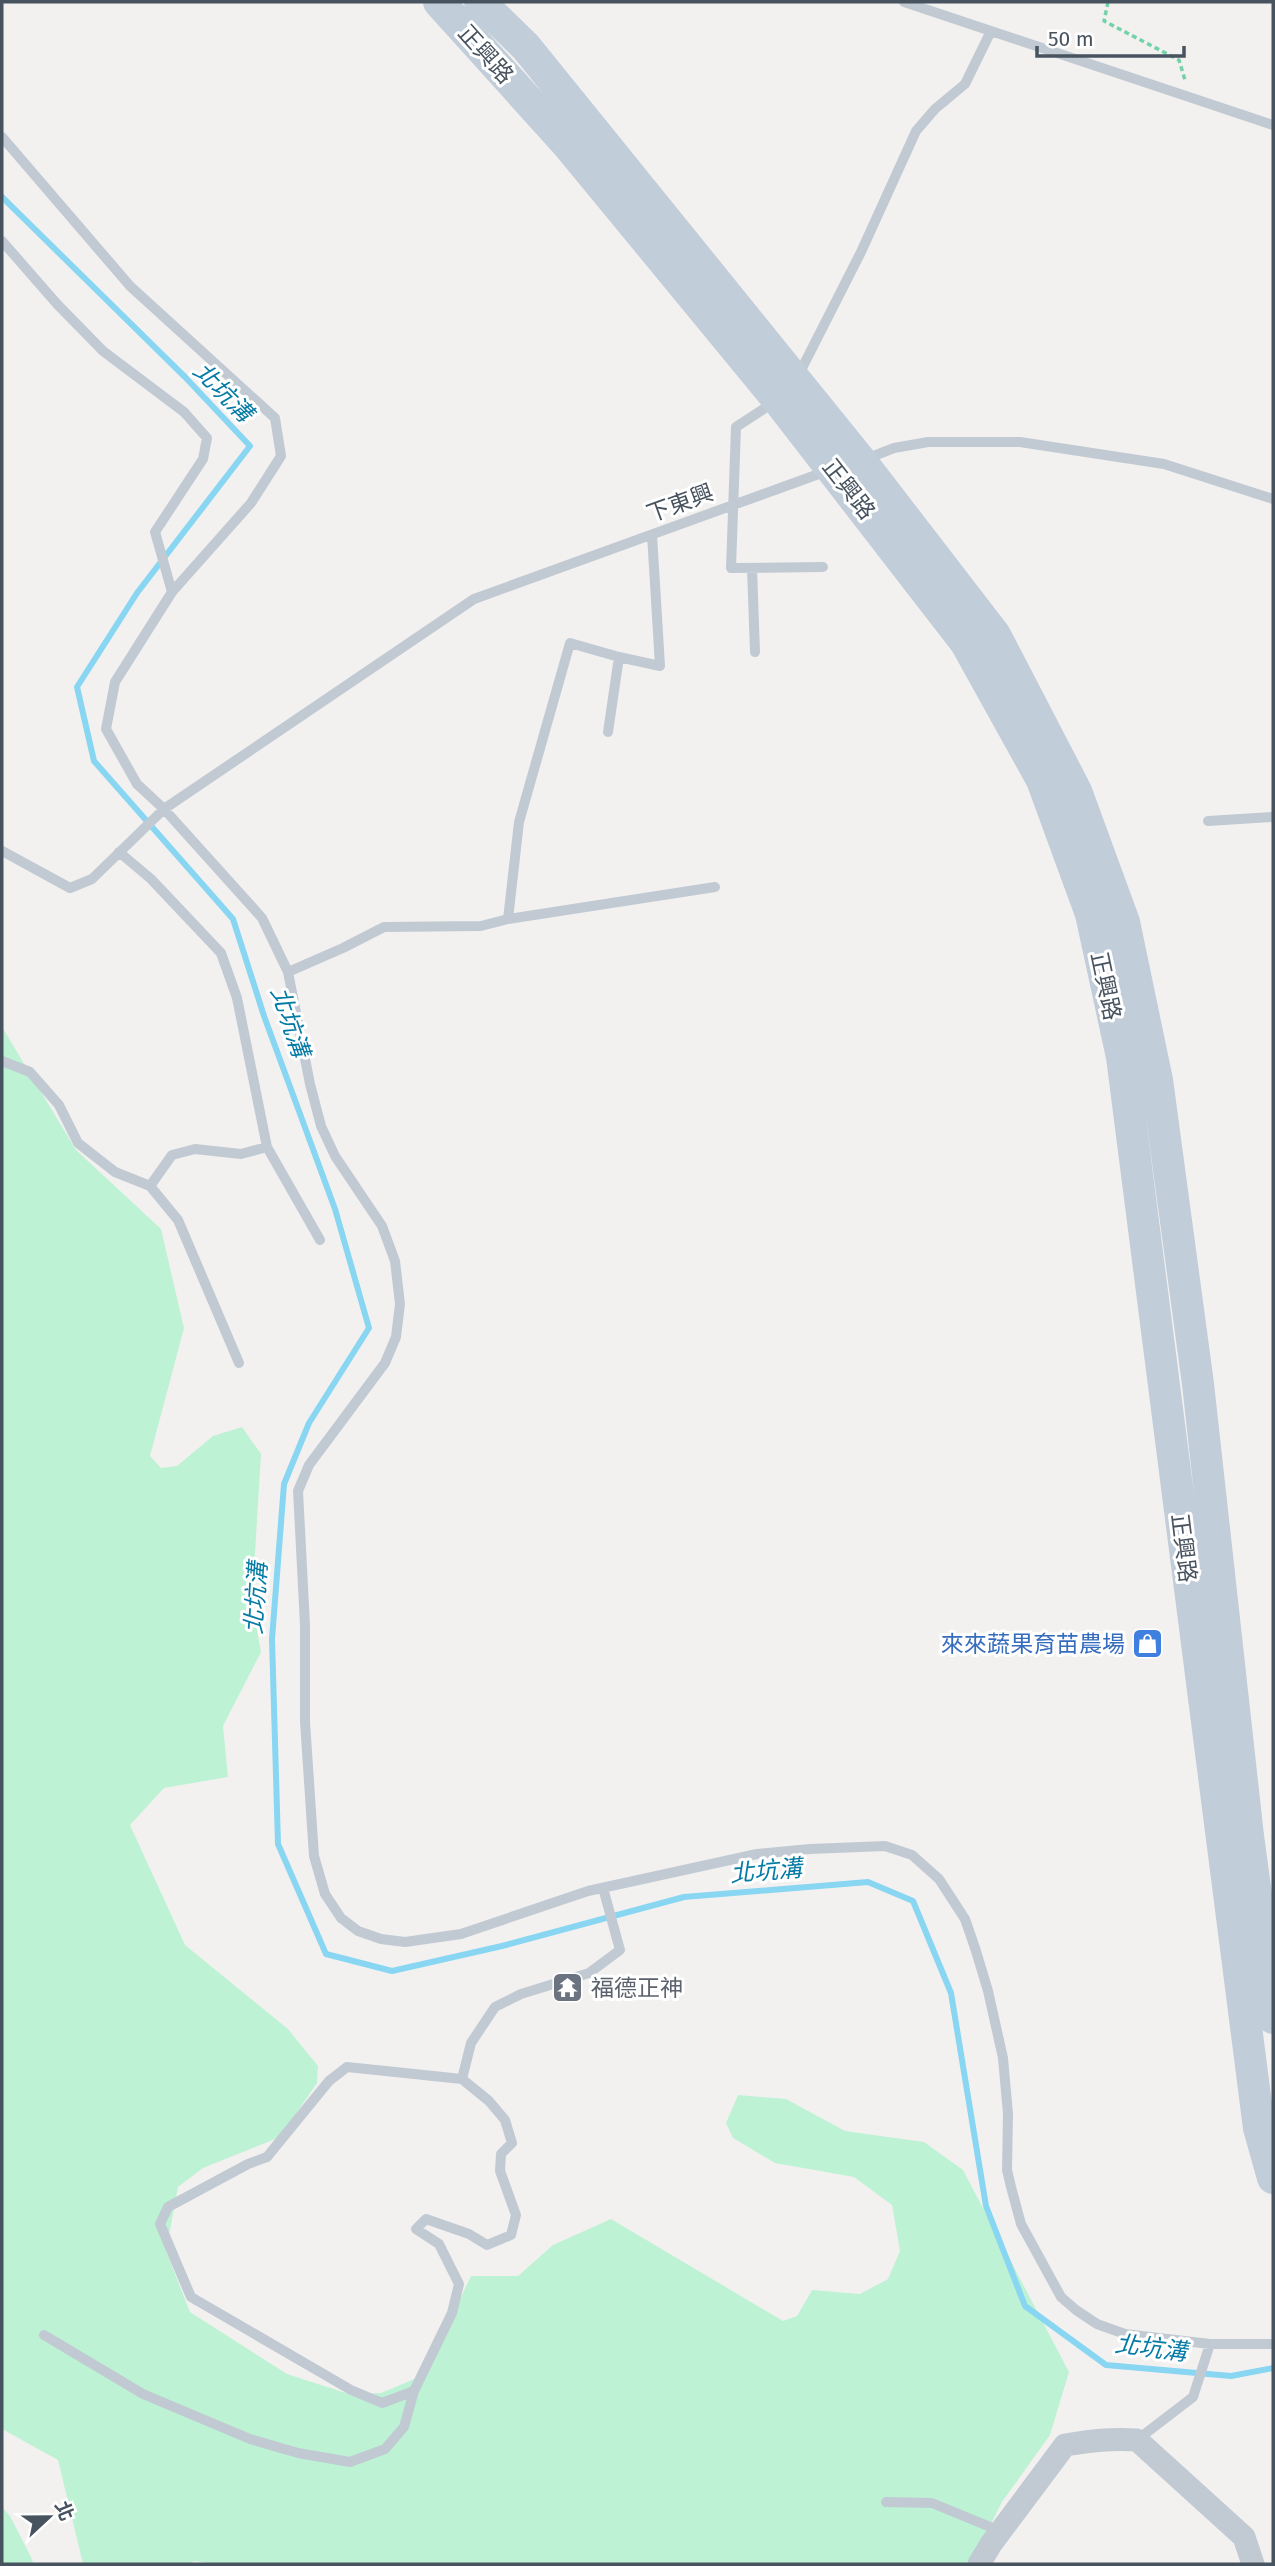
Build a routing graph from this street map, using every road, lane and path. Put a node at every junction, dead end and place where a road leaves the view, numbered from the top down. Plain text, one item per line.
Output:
1 (439, 2) edge
2 (480, 2) edge
3 (904, 2) edge
4 (1108, 2) edge
5 (991, 31) junction
6 (1189, 96) junction
7 (1273, 125) edge
8 (2, 137) edge
9 (2, 241) edge
10 (787, 390) junction
11 (847, 465) junction
12 (1273, 499) edge
13 (734, 506) junction
14 (652, 535) junction
15 (823, 567) dead end
16 (752, 568) junction
17 (172, 592) junction
18 (755, 652) dead end
19 (619, 657) junction
20 (608, 732) dead end
21 (162, 811) junction
22 (1273, 817) edge
23 (1208, 821) dead end
24 (2, 850) edge
25 (119, 852) junction
26 (715, 887) dead end
27 (508, 919) junction
28 (288, 972) junction
29 (2, 1061) edge
30 (267, 1147) junction
31 (150, 1186) junction
32 (320, 1240) dead end
33 (239, 1363) dead end
34 (603, 1888) junction
35 (1273, 2018) edge
36 (462, 2079) junction
37 (1273, 2178) edge
38 (44, 2335) dead end
39 (1210, 2344) junction
40 (1273, 2344) edge
41 (414, 2391) junction
42 (1122, 2439) junction
43 (886, 2502) dead end
44 (1000, 2531) junction
45 (979, 2564) edge
46 (1253, 2564) edge

1 - 10 main road, 正興路
2 - 10 main road, 正興路
3 - 5 lane
4 - 6 path
5 - 6 lane
5 - 10 lane
6 - 7 lane
8 - 17 lane
9 - 17 lane
10 - 11 main road, 正興路
10 - 13 lane
11 - 12 lane, 下東興
11 - 13 lane, 下東興
11 - 35 main road, 正興路
11 - 37 main road, 正興路
13 - 14 lane, 下東興
13 - 16 lane
14 - 19 lane
14 - 21 lane, 下東興
15 - 16 lane
16 - 18 lane
17 - 21 lane
19 - 20 lane
19 - 27 lane
21 - 25 lane, 下東興
21 - 28 lane
22 - 23 lane
24 - 25 lane, 下東興
25 - 30 lane
26 - 27 lane
27 - 28 lane
28 - 34 lane
29 - 31 lane
30 - 31 lane
30 - 32 lane
31 - 33 lane
34 - 36 lane
34 - 39 lane
36 - 41 lane
36 - 41 lane
38 - 41 lane
39 - 40 lane
39 - 42 lane
42 - 44 street
42 - 46 street
43 - 44 lane
44 - 45 street

